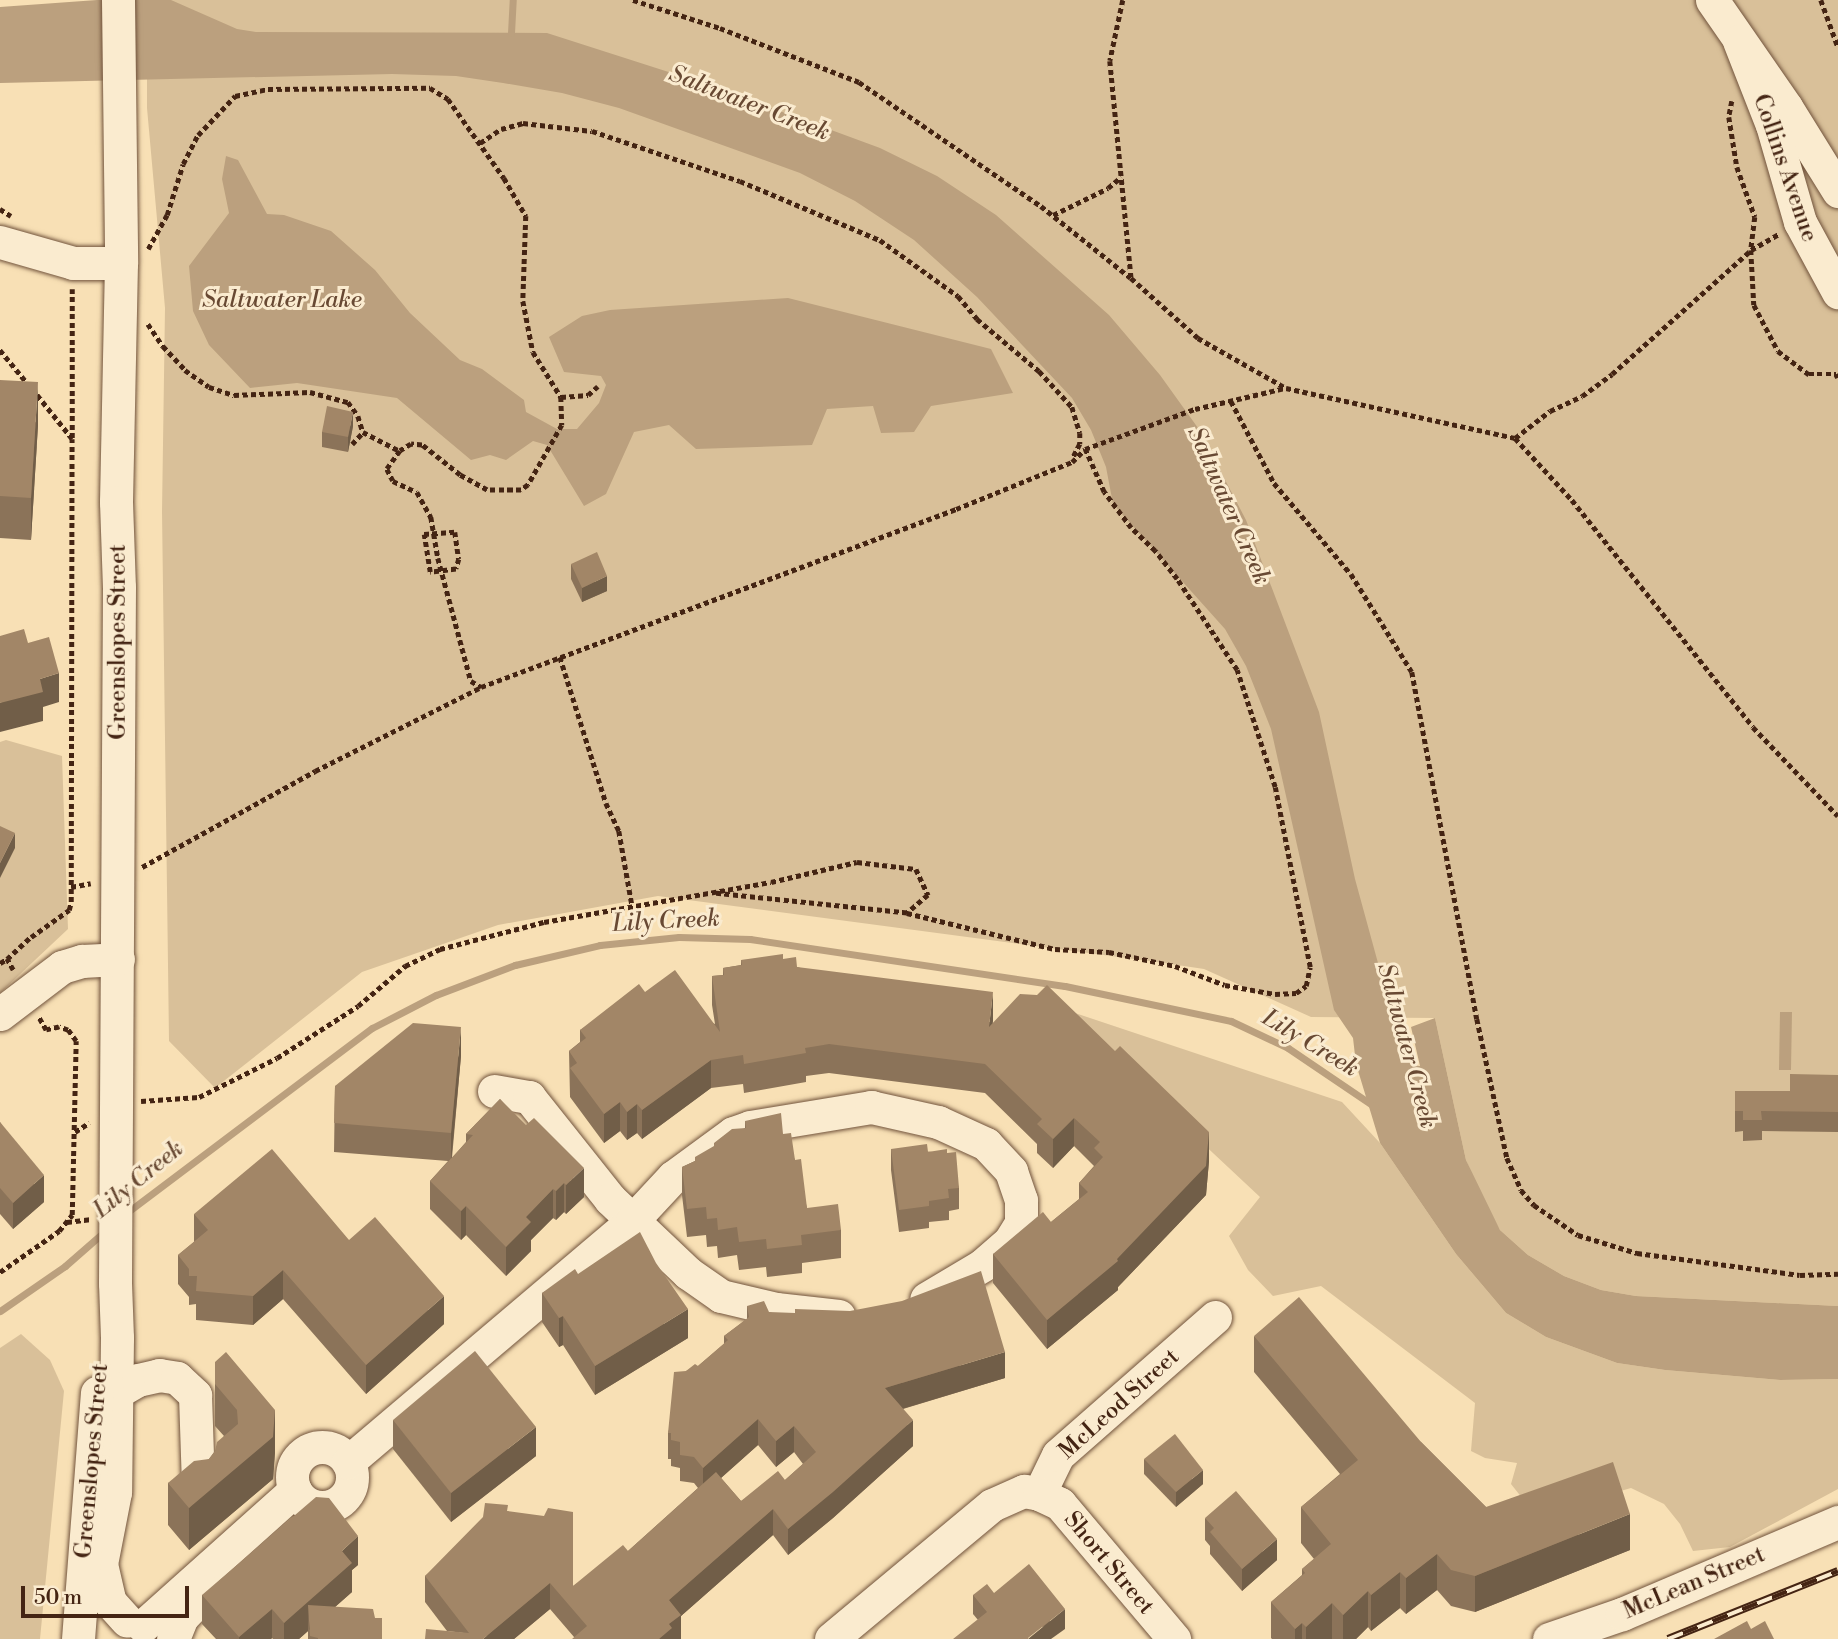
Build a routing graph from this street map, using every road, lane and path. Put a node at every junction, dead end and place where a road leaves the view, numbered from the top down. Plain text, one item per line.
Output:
1 (118, 0) edge
2 (633, 0) edge
3 (1123, 0) edge
4 (1712, 0) edge
5 (1821, 0) edge
6 (1739, 41) junction
7 (1838, 47) edge
8 (1733, 96) dead end
9 (480, 143) junction
10 (1122, 177) junction
11 (1838, 191) edge
12 (1053, 215) junction
13 (1783, 231) dead end
14 (0, 242) edge
15 (1751, 250) junction
16 (73, 263) junction
17 (121, 272) junction
18 (1131, 278) junction
19 (1838, 292) edge
20 (0, 350) edge
21 (1838, 378) edge
22 (598, 386) dead end
23 (1286, 388) junction
24 (561, 397) junction
25 (1231, 401) junction
26 (363, 432) junction
27 (1515, 438) junction
28 (72, 439) junction
29 (352, 444) edge
30 (1085, 449) junction
31 (400, 451) junction
32 (1072, 462) junction
33 (434, 533) junction
34 (441, 570) junction
35 (560, 657) junction
36 (481, 687) junction
37 (1838, 816) edge
38 (117, 878) junction
39 (714, 893) junction
40 (632, 905) junction
41 (907, 913) junction
42 (7, 959) junction
43 (118, 959) junction
44 (0, 962) edge
45 (11, 967) dead end
46 (0, 1014) edge
47 (37, 1014) dead end
48 (494, 1091) dead end
49 (150, 1098) dead end
50 (632, 1221) junction
51 (0, 1272) edge
52 (1838, 1274) edge
53 (115, 1283) junction
54 (1215, 1317) dead end
55 (117, 1392) junction
56 (348, 1462) junction
57 (198, 1486) edge
58 (1039, 1494) junction
59 (302, 1497) junction
60 (1838, 1522) edge
61 (87, 1534) junction
62 (150, 1631) edge
63 (78, 1639) edge
64 (84, 1639) edge
65 (831, 1639) edge
66 (1174, 1639) edge
67 (1549, 1639) edge

1 - 17 street, Greenslopes Street
2 - 12 path
3 - 10 path
4 - 6 street, Collins Avenue
5 - 7 path
6 - 11 street, Collins Avenue
6 - 19 street, Collins Avenue
8 - 15 path
9 - 17 path
9 - 24 path
9 - 32 path
10 - 12 path
10 - 18 path
12 - 18 path
13 - 15 path
14 - 16 street
15 - 21 path
15 - 27 path
16 - 17 street
16 - 28 path
17 - 26 path
17 - 38 street, Greenslopes Street
18 - 23 path
20 - 28 path
22 - 24 path
23 - 25 path
23 - 27 path
24 - 31 path
25 - 30 path
25 - 52 path
26 - 29 path
26 - 31 path
27 - 37 path
28 - 42 path
30 - 32 path
30 - 41 path
31 - 33 path
32 - 35 path
33 - 34 path
33 - 34 path
33 - 34 path
34 - 36 path
35 - 36 path
35 - 40 path
36 - 38 path
38 - 43 street, Greenslopes Street
39 - 40 path
39 - 41 path
39 - 41 path
40 - 49 path
42 - 44 path
42 - 45 path
43 - 46 street
43 - 53 street, Greenslopes Street
47 - 51 path
48 - 50 street
50 - 50 street
50 - 56 street
53 - 55 street, Greenslopes Street
53 - 61 street, Greenslopes Street
54 - 58 street, McLeod Street
55 - 57 street
55 - 61 street
55 - 62 street, Greenslopes Street
56 - 59 street
56 - 59 street
58 - 65 street
58 - 66 street, Short Street
59 - 62 street
60 - 67 street, McLean Street
61 - 63 street, Greenslopes Street
62 - 64 street

